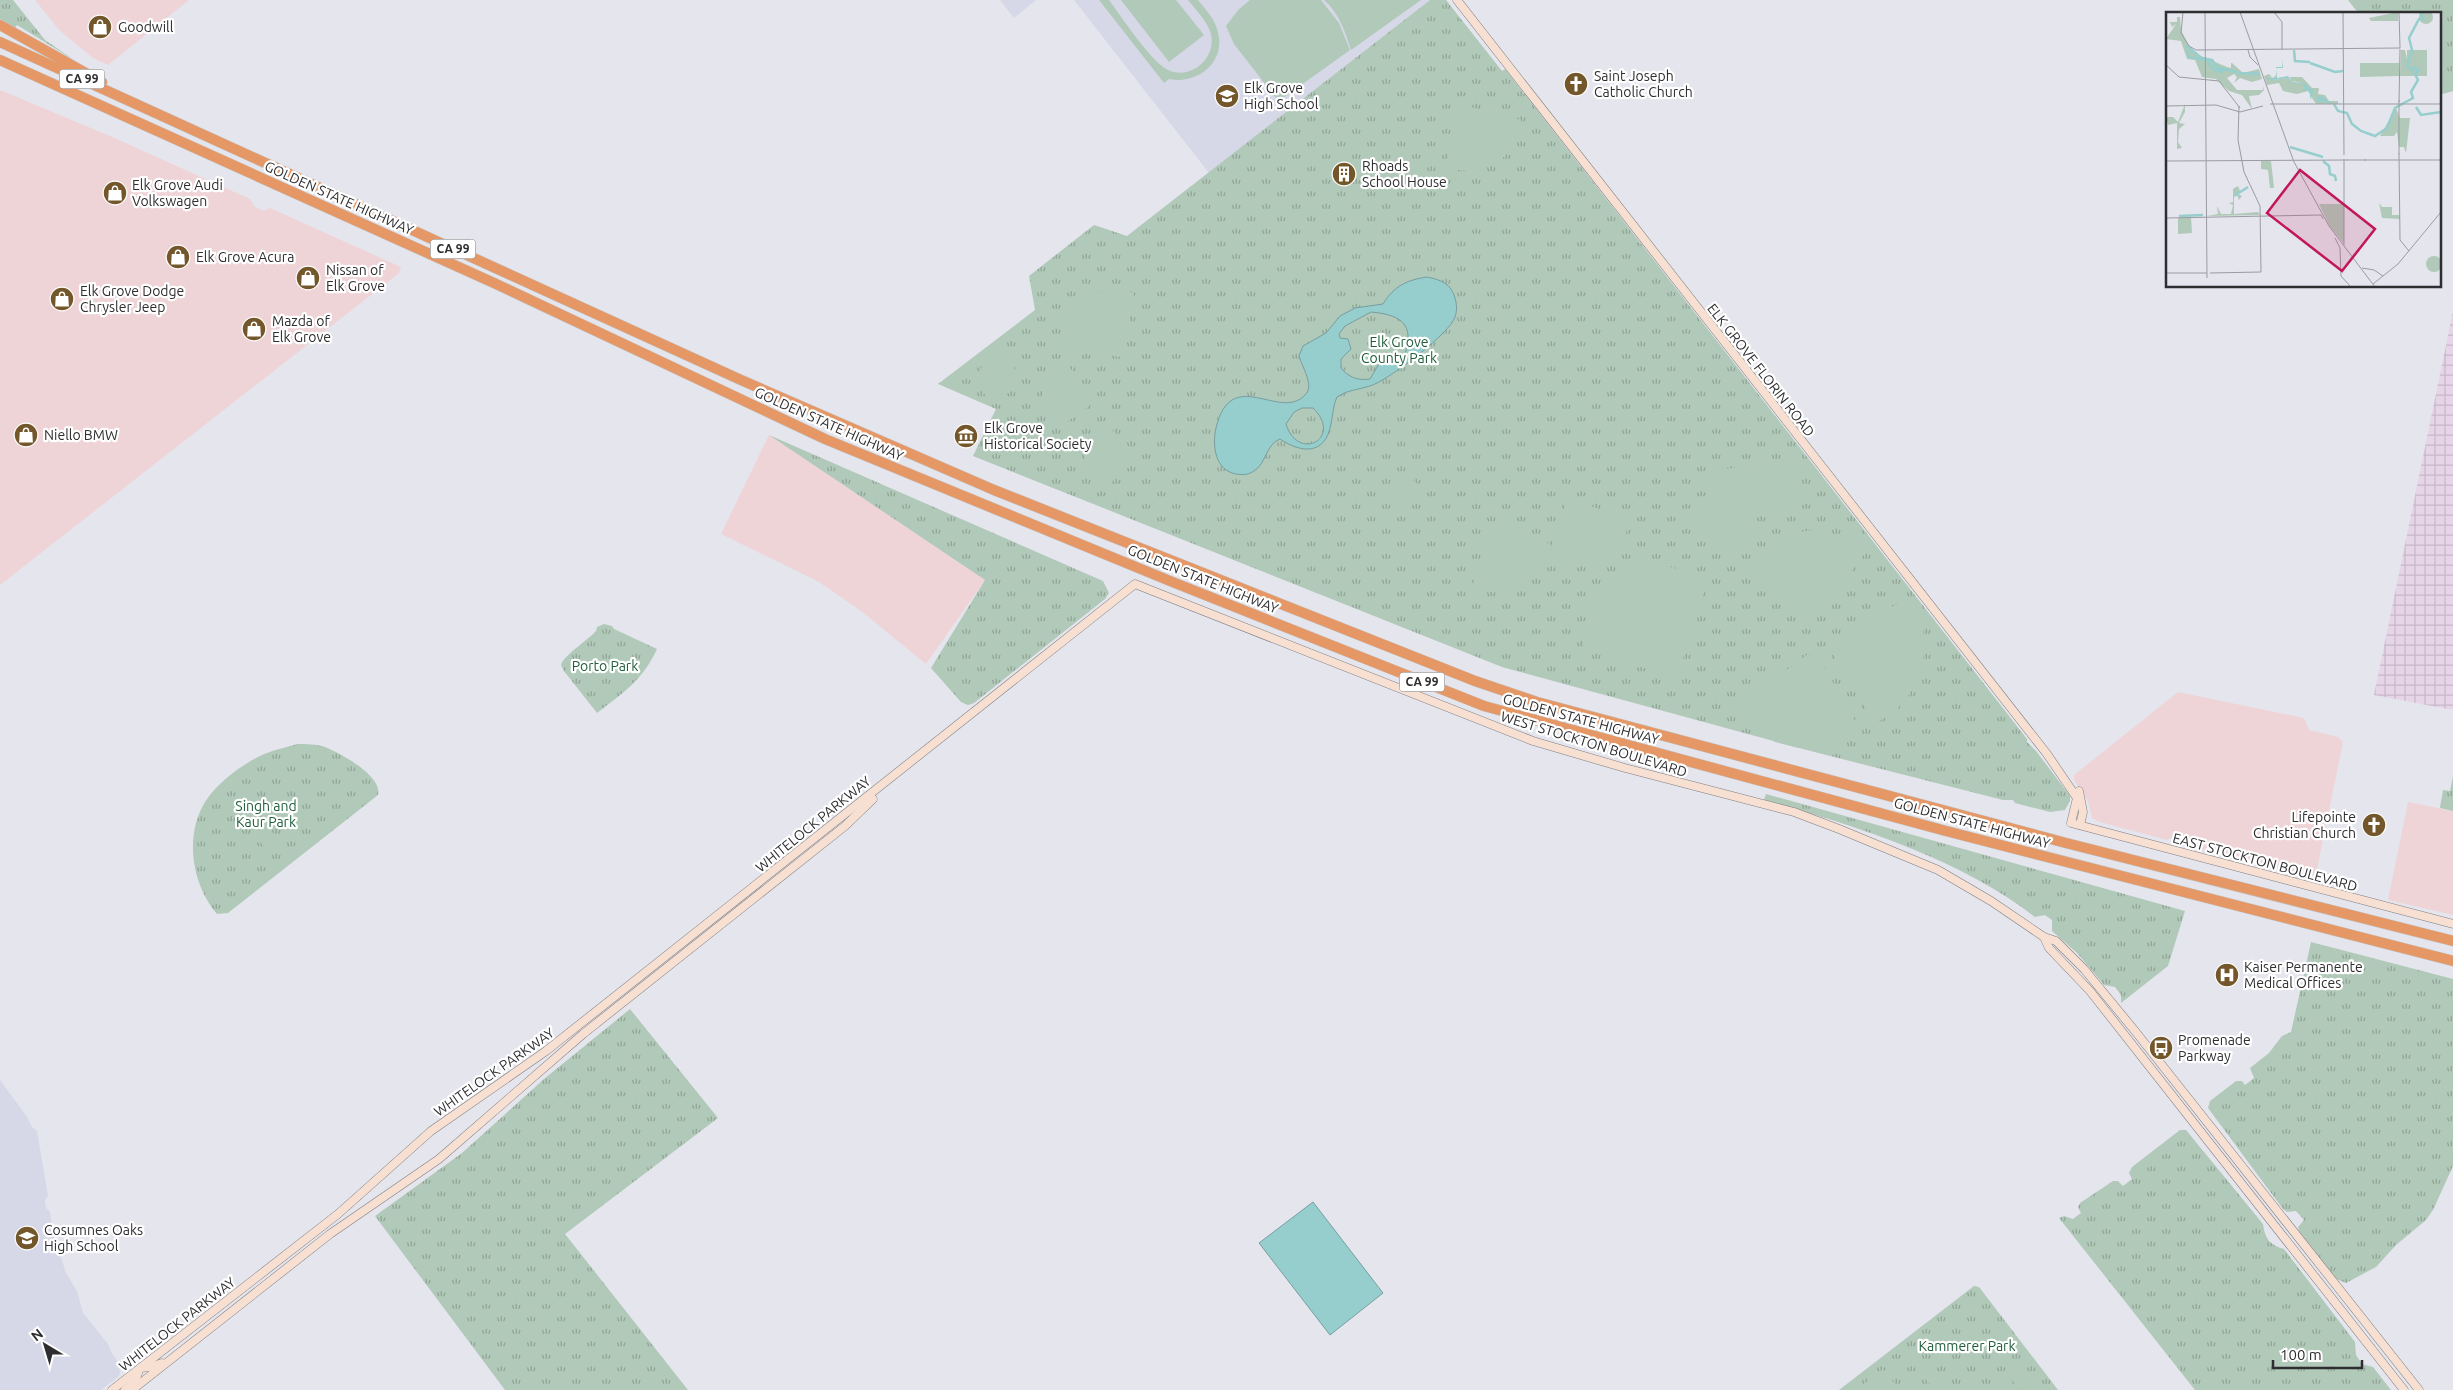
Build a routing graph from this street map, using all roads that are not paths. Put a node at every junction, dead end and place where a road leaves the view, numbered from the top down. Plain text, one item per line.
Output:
1 (1457, 0) edge
2 (0, 25) edge
3 (0, 42) edge
4 (0, 60) edge
5 (0, 64) edge
6 (42, 80) junction
7 (164, 117) junction
8 (1135, 584) joint
9 (2047, 754) junction
10 (892, 776) junction
11 (2071, 824) joint
12 (2080, 825) junction
13 (2453, 924) edge
14 (2044, 937) junction
15 (2453, 941) edge
16 (2453, 961) edge
17 (2074, 973) junction
18 (2108, 997) junction
19 (2102, 1006) junction
20 (2135, 1031) junction
21 (2242, 1184) junction
22 (2288, 1225) junction
23 (2281, 1233) junction
24 (2328, 1276) junction
25 (179, 1354) junction
26 (140, 1368) junction
27 (112, 1390) edge
28 (125, 1390) edge
29 (132, 1390) edge
30 (2404, 1390) edge
31 (2420, 1390) edge

1 - 9 main road, ELK GROVE FLORIN ROAD
2 - 7 highway
3 - 7 highway, GOLDEN STATE HIGHWAY / CA 99
4 - 6 highway, GOLDEN STATE HIGHWAY / CA 99
5 - 6 highway
6 - 16 highway, GOLDEN STATE HIGHWAY / CA 99
7 - 15 highway, GOLDEN STATE HIGHWAY / CA 99
8 - 10 main road, WHITELOCK PARKWAY
8 - 14 main road, WEST STOCKTON BOULEVARD
9 - 11 main road, ELK GROVE FLORIN ROAD
9 - 12 main road, ELK GROVE FLORIN ROAD
10 - 25 main road, WHITELOCK PARKWAY
10 - 26 main road, WHITELOCK PARKWAY
11 - 12 main road, EAST STOCKTON BOULEVARD
12 - 13 main road, EAST STOCKTON BOULEVARD
14 - 17 main road
14 - 18 main road
17 - 18 main road
17 - 19 main road
18 - 20 main road
19 - 20 main road
19 - 21 main road
20 - 22 main road
21 - 22 main road
21 - 23 main road
22 - 24 main road
23 - 24 main road
23 - 30 main road
24 - 31 main road
25 - 26 main road
25 - 29 main road, WHITELOCK PARKWAY
26 - 27 main road, WHITELOCK PARKWAY
26 - 28 main road

